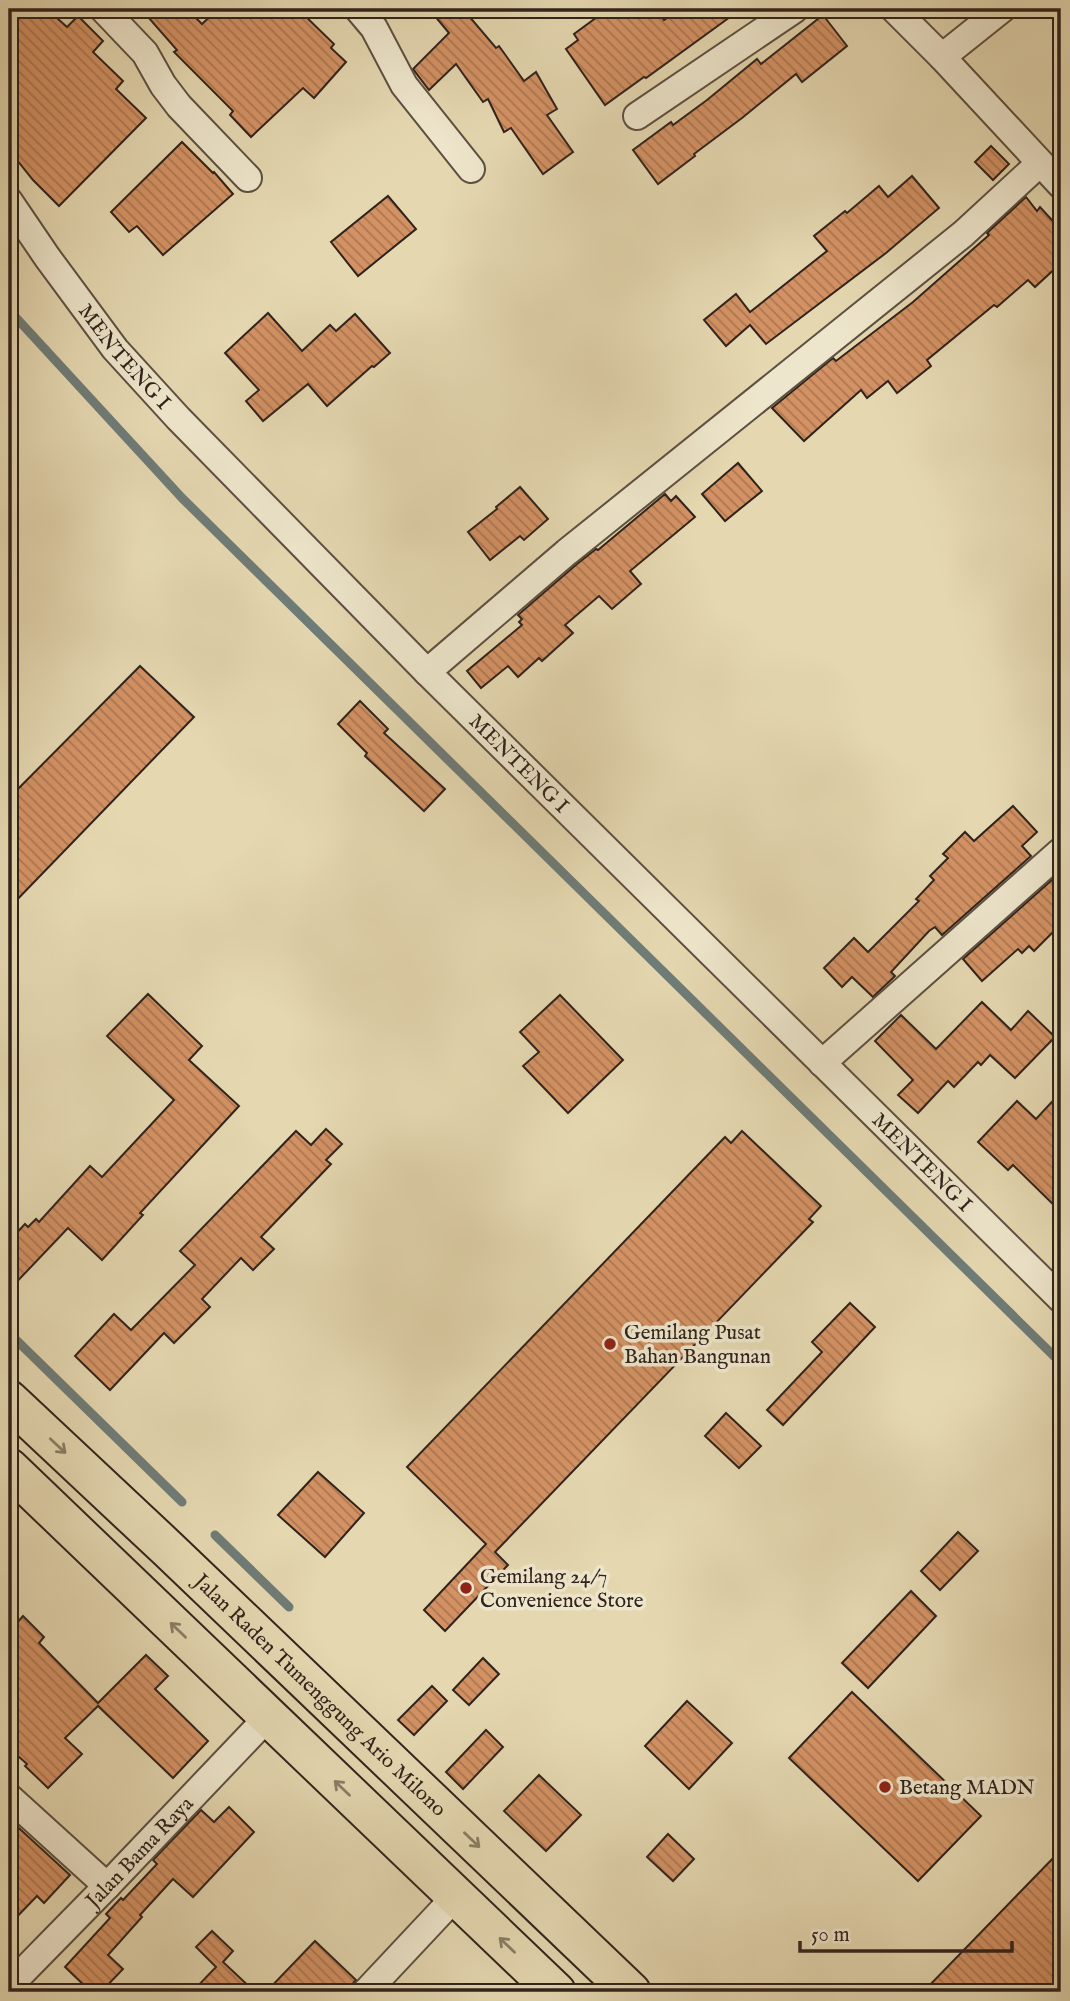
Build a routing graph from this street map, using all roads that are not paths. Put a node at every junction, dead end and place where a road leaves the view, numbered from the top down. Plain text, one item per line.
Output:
1 (103, 9) edge
2 (358, 9) edge
3 (795, 9) edge
4 (894, 9) edge
5 (1002, 9) edge
6 (942, 57) junction
7 (637, 116) dead end
8 (1040, 163) junction
9 (471, 169) dead end
10 (248, 178) dead end
11 (1061, 185) edge
12 (9, 201) edge
13 (427, 672) junction
14 (1061, 851) edge
15 (822, 1063) junction
16 (1061, 1299) edge
17 (9, 1400) edge
18 (9, 1468) edge
19 (268, 1717) junction
20 (9, 1797) edge
21 (107, 1886) junction
22 (456, 1896) junction
23 (9, 1986) edge
24 (366, 1992) edge
25 (556, 1992) edge
26 (631, 1992) edge

1 - 10 street
2 - 9 street
3 - 7 street
4 - 6 street
5 - 6 street
6 - 8 street
8 - 11 street
8 - 13 street
12 - 13 street, MENTENG I
13 - 15 street, MENTENG I
14 - 15 street
15 - 16 street, MENTENG I
17 -> 26 highway, Jalan Raden Tumenggung Ario Milono
19 -> 18 highway
19 - 21 street, Jalan Bama Raya
22 -> 19 highway
20 - 21 street
21 - 23 street, Jalan Bama Raya
22 - 24 street
25 -> 22 highway

